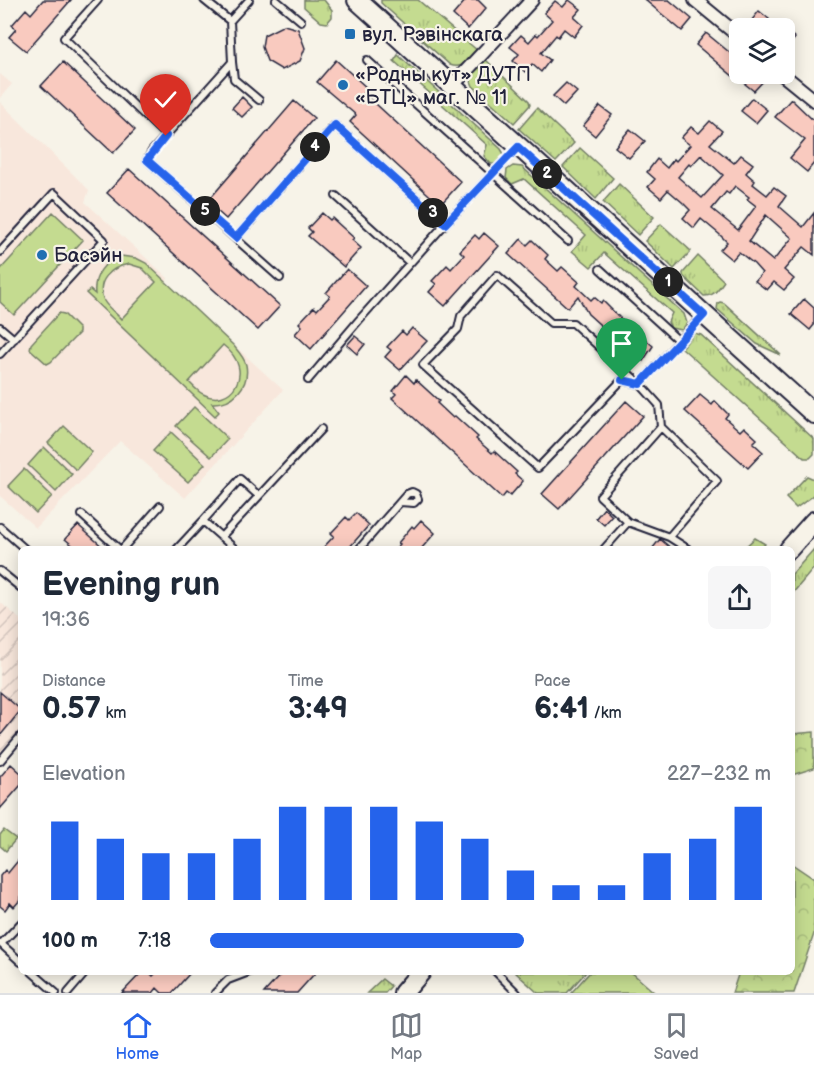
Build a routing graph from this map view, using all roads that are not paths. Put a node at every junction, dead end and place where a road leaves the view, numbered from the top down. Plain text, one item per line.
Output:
1 (98, 0) edge
2 (204, 0) edge
3 (249, 0) edge
4 (276, 0) edge
5 (357, 0) edge
6 (532, 0) edge
7 (695, 0) edge
8 (230, 21) junction
9 (301, 21) dead end
10 (729, 28) edge
11 (367, 60) dead end
12 (232, 62) junction
13 (794, 84) edge
14 (452, 86) junction
15 (259, 100) dead end
16 (814, 100) edge
17 (166, 136) junction
18 (518, 147) junction
19 (494, 174) junction
20 (336, 196) dead end
21 (445, 224) junction
22 (236, 238) junction
23 (568, 241) dead end
24 (0, 252) edge
25 (410, 263) junction
26 (600, 269) dead end
27 (280, 278) dead end
28 (704, 315) junction
29 (0, 327) edge
30 (14, 339) junction
31 (679, 341) junction
32 (0, 354) edge
33 (308, 380) dead end
34 (640, 384) junction
35 (814, 414) edge
36 (661, 427) junction
37 (321, 429) dead end
38 (259, 496) junction
39 (400, 502) dead end
40 (160, 506) dead end
41 (82, 516) dead end
42 (203, 521) junction
43 (628, 522) junction
44 (814, 522) edge
45 (0, 527) edge
46 (221, 537) junction
47 (669, 537) junction
48 (22, 546) edge
49 (117, 546) edge
50 (124, 546) edge
51 (180, 546) edge
52 (232, 546) edge
53 (361, 546) edge
54 (607, 546) edge
55 (683, 546) edge
56 (792, 546) edge
57 (0, 571) edge
58 (18, 586) edge
59 (18, 739) edge
60 (0, 760) edge
61 (18, 925) edge
62 (1, 944) edge
63 (18, 959) edge
64 (35, 975) edge
65 (83, 975) edge
66 (241, 975) edge
67 (418, 975) edge
68 (499, 975) edge
69 (56, 993) edge
70 (68, 993) edge
71 (215, 993) edge
72 (403, 993) edge
73 (517, 993) edge

1 - 17 lane
2 - 8 lane
3 - 8 lane
4 - 9 lane
5 - 14 main road
6 - 14 street
7 - 10 street
8 - 12 lane
11 - 19 lane
12 - 15 lane
12 - 17 lane
13 - 16 street
14 - 18 main road
17 - 22 lane
18 - 19 lane
18 - 28 main road
19 - 21 lane
19 - 23 lane
20 - 25 lane
21 - 22 lane
21 - 25 lane
22 - 27 lane
24 - 30 lane
25 - 33 lane
26 - 31 lane
28 - 31 lane
28 - 35 main road
29 - 30 lane
30 - 32 lane
31 - 34 lane
34 - 34 lane
34 - 36 lane
36 - 43 lane
36 - 47 lane
37 - 38 lane
38 - 42 lane
38 - 46 lane
39 - 53 lane
40 - 50 lane
41 - 49 lane
42 - 46 lane
42 - 51 lane
43 - 47 lane
43 - 54 lane
44 - 56 main road
45 - 48 lane
46 - 52 lane
47 - 55 lane
57 - 58 lane
59 - 60 lane
61 - 62 lane
62 - 63 lane
64 - 69 lane
65 - 70 lane
66 - 71 lane
67 - 72 main road
68 - 73 lane

